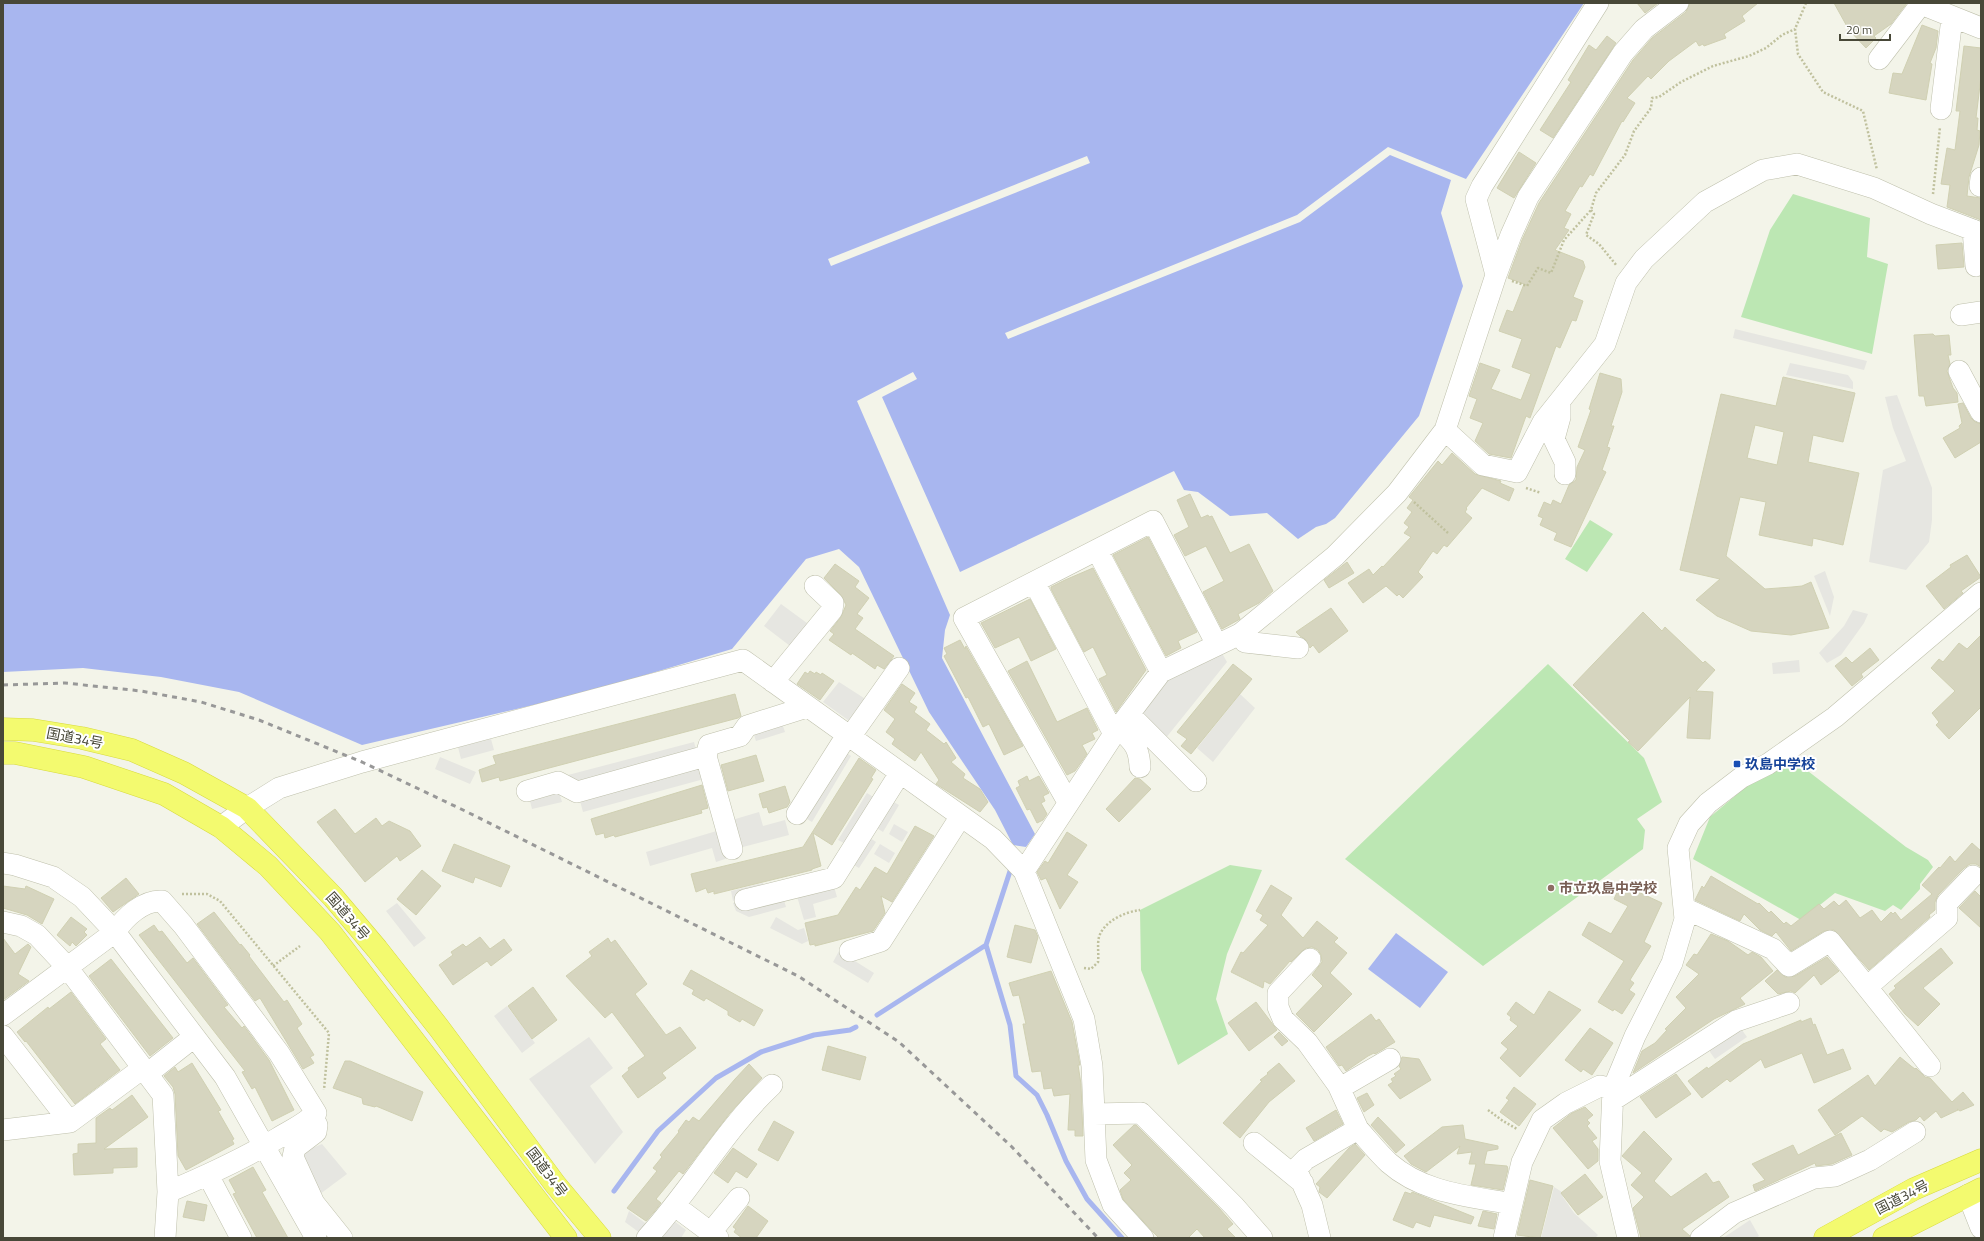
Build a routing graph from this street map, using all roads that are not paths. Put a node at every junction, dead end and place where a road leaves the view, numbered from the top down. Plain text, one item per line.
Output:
1 (1598, 3) edge
2 (1678, 3) edge
3 (1945, 11) edge
4 (1981, 28) edge
5 (1879, 59) dead end
6 (1941, 109) road end
7 (1977, 232) edge
8 (1976, 266) dead end
9 (1496, 275) junction
10 (1981, 312) edge
11 (1961, 315) dead end
12 (1959, 371) dead end
13 (1560, 402) junction
14 (1981, 412) edge
15 (1445, 430) junction
16 (1565, 474) dead end
17 (1097, 550) junction
18 (1034, 582) junction
19 (815, 586) dead end
20 (1981, 593) edge
21 (1240, 634) junction
22 (1218, 645) junction
23 (1298, 648) dead end
24 (900, 668) dead end
25 (1161, 672) junction
26 (773, 682) junction
27 (807, 707) junction
28 (1121, 725) junction
29 (3, 729) edge
30 (848, 736) junction
31 (3, 753) edge
32 (706, 756) junction
33 (1140, 767) dead end
34 (900, 773) junction
35 (1196, 781) dead end
36 (527, 791) dead end
37 (1068, 802) junction
38 (247, 808) junction
39 (796, 814) dead end
40 (961, 816) junction
41 (221, 827) junction
42 (732, 849) dead end
43 (3, 863) edge
44 (1023, 870) junction
45 (1973, 876) dead end
46 (745, 900) dead end
47 (1684, 908) junction
48 (3, 922) edge
49 (115, 932) junction
50 (850, 951) dead end
51 (1310, 959) dead end
52 (67, 967) junction
53 (1867, 987) junction
54 (1789, 1003) dead end
55 (3, 1015) edge
56 (3, 1036) edge
57 (194, 1037) junction
58 (1390, 1059) dead end
59 (1930, 1066) dead end
60 (145, 1071) junction
61 (772, 1085) dead end
62 (1340, 1088) junction
63 (1613, 1094) junction
64 (1094, 1114) junction
65 (314, 1115) junction
66 (70, 1122) junction
67 (1358, 1129) junction
68 (3, 1130) edge
69 (1915, 1132) dead end
70 (1254, 1143) dead end
71 (264, 1146) junction
72 (1981, 1160) edge
73 (208, 1175) junction
74 (1303, 1184) junction
75 (168, 1192) junction
76 (1974, 1192) edge
77 (739, 1198) dead end
78 (1512, 1204) junction
79 (675, 1206) junction
80 (1981, 1228) edge
81 (714, 1235) edge
82 (165, 1238) edge
83 (241, 1238) edge
84 (316, 1238) edge
85 (342, 1238) edge
86 (566, 1238) edge
87 (600, 1238) edge
88 (648, 1238) edge
89 (1143, 1238) edge
90 (1262, 1238) edge
91 (1320, 1238) edge
92 (1504, 1238) edge
93 (1628, 1238) edge
94 (1701, 1238) edge
95 (1825, 1238) edge
96 (1884, 1238) edge

1 - 9 street
2 - 9 street
3 - 4 street
3 - 5 street
3 - 6 street
7 - 8 street
7 - 13 street
9 - 15 street
10 - 11 street
12 - 14 street
13 - 15 street
13 - 16 street
15 - 21 street
17 - 18 street
17 - 22 street
17 - 25 street
18 - 28 street
18 - 37 street
19 - 26 street
20 - 47 street
21 - 22 street
21 - 23 street
22 - 25 street
24 - 30 street
25 - 28 street
26 - 27 street
26 - 38 street
27 - 30 street
27 - 32 street
28 - 33 street
28 - 35 street
28 - 37 street
29 - 38 highway, 国道34号
30 - 34 street
30 - 39 street
31 - 41 highway, 国道34号
32 - 36 street
32 - 42 street
34 - 40 street
34 - 46 street
37 - 44 street
38 - 41 street
38 - 87 highway, 国道34号
40 - 44 street
40 - 50 street
41 - 86 highway, 国道34号
43 - 49 street
44 - 64 street
45 - 53 street
47 - 53 street
47 - 63 street
48 - 52 street
49 - 52 street
49 - 57 street
49 - 65 street
51 - 62 street
52 - 55 street
52 - 60 street
53 - 59 street
54 - 63 street
56 - 66 street
57 - 60 street
57 - 71 street
58 - 62 street
60 - 66 street
60 - 75 street
61 - 79 street
62 - 67 street
63 - 78 street
63 - 93 street
64 - 89 street
64 - 90 street
65 - 71 street
65 - 85 street
66 - 68 street
67 - 74 street
67 - 78 street
69 - 94 street
70 - 74 street
71 - 73 street
71 - 84 street
72 - 95 highway, 国道34号
73 - 75 street
73 - 83 street
74 - 91 street
75 - 82 street
76 - 80 street
76 - 96 highway, 国道34号
77 - 81 street
78 - 92 street
79 - 81 street
79 - 88 street

